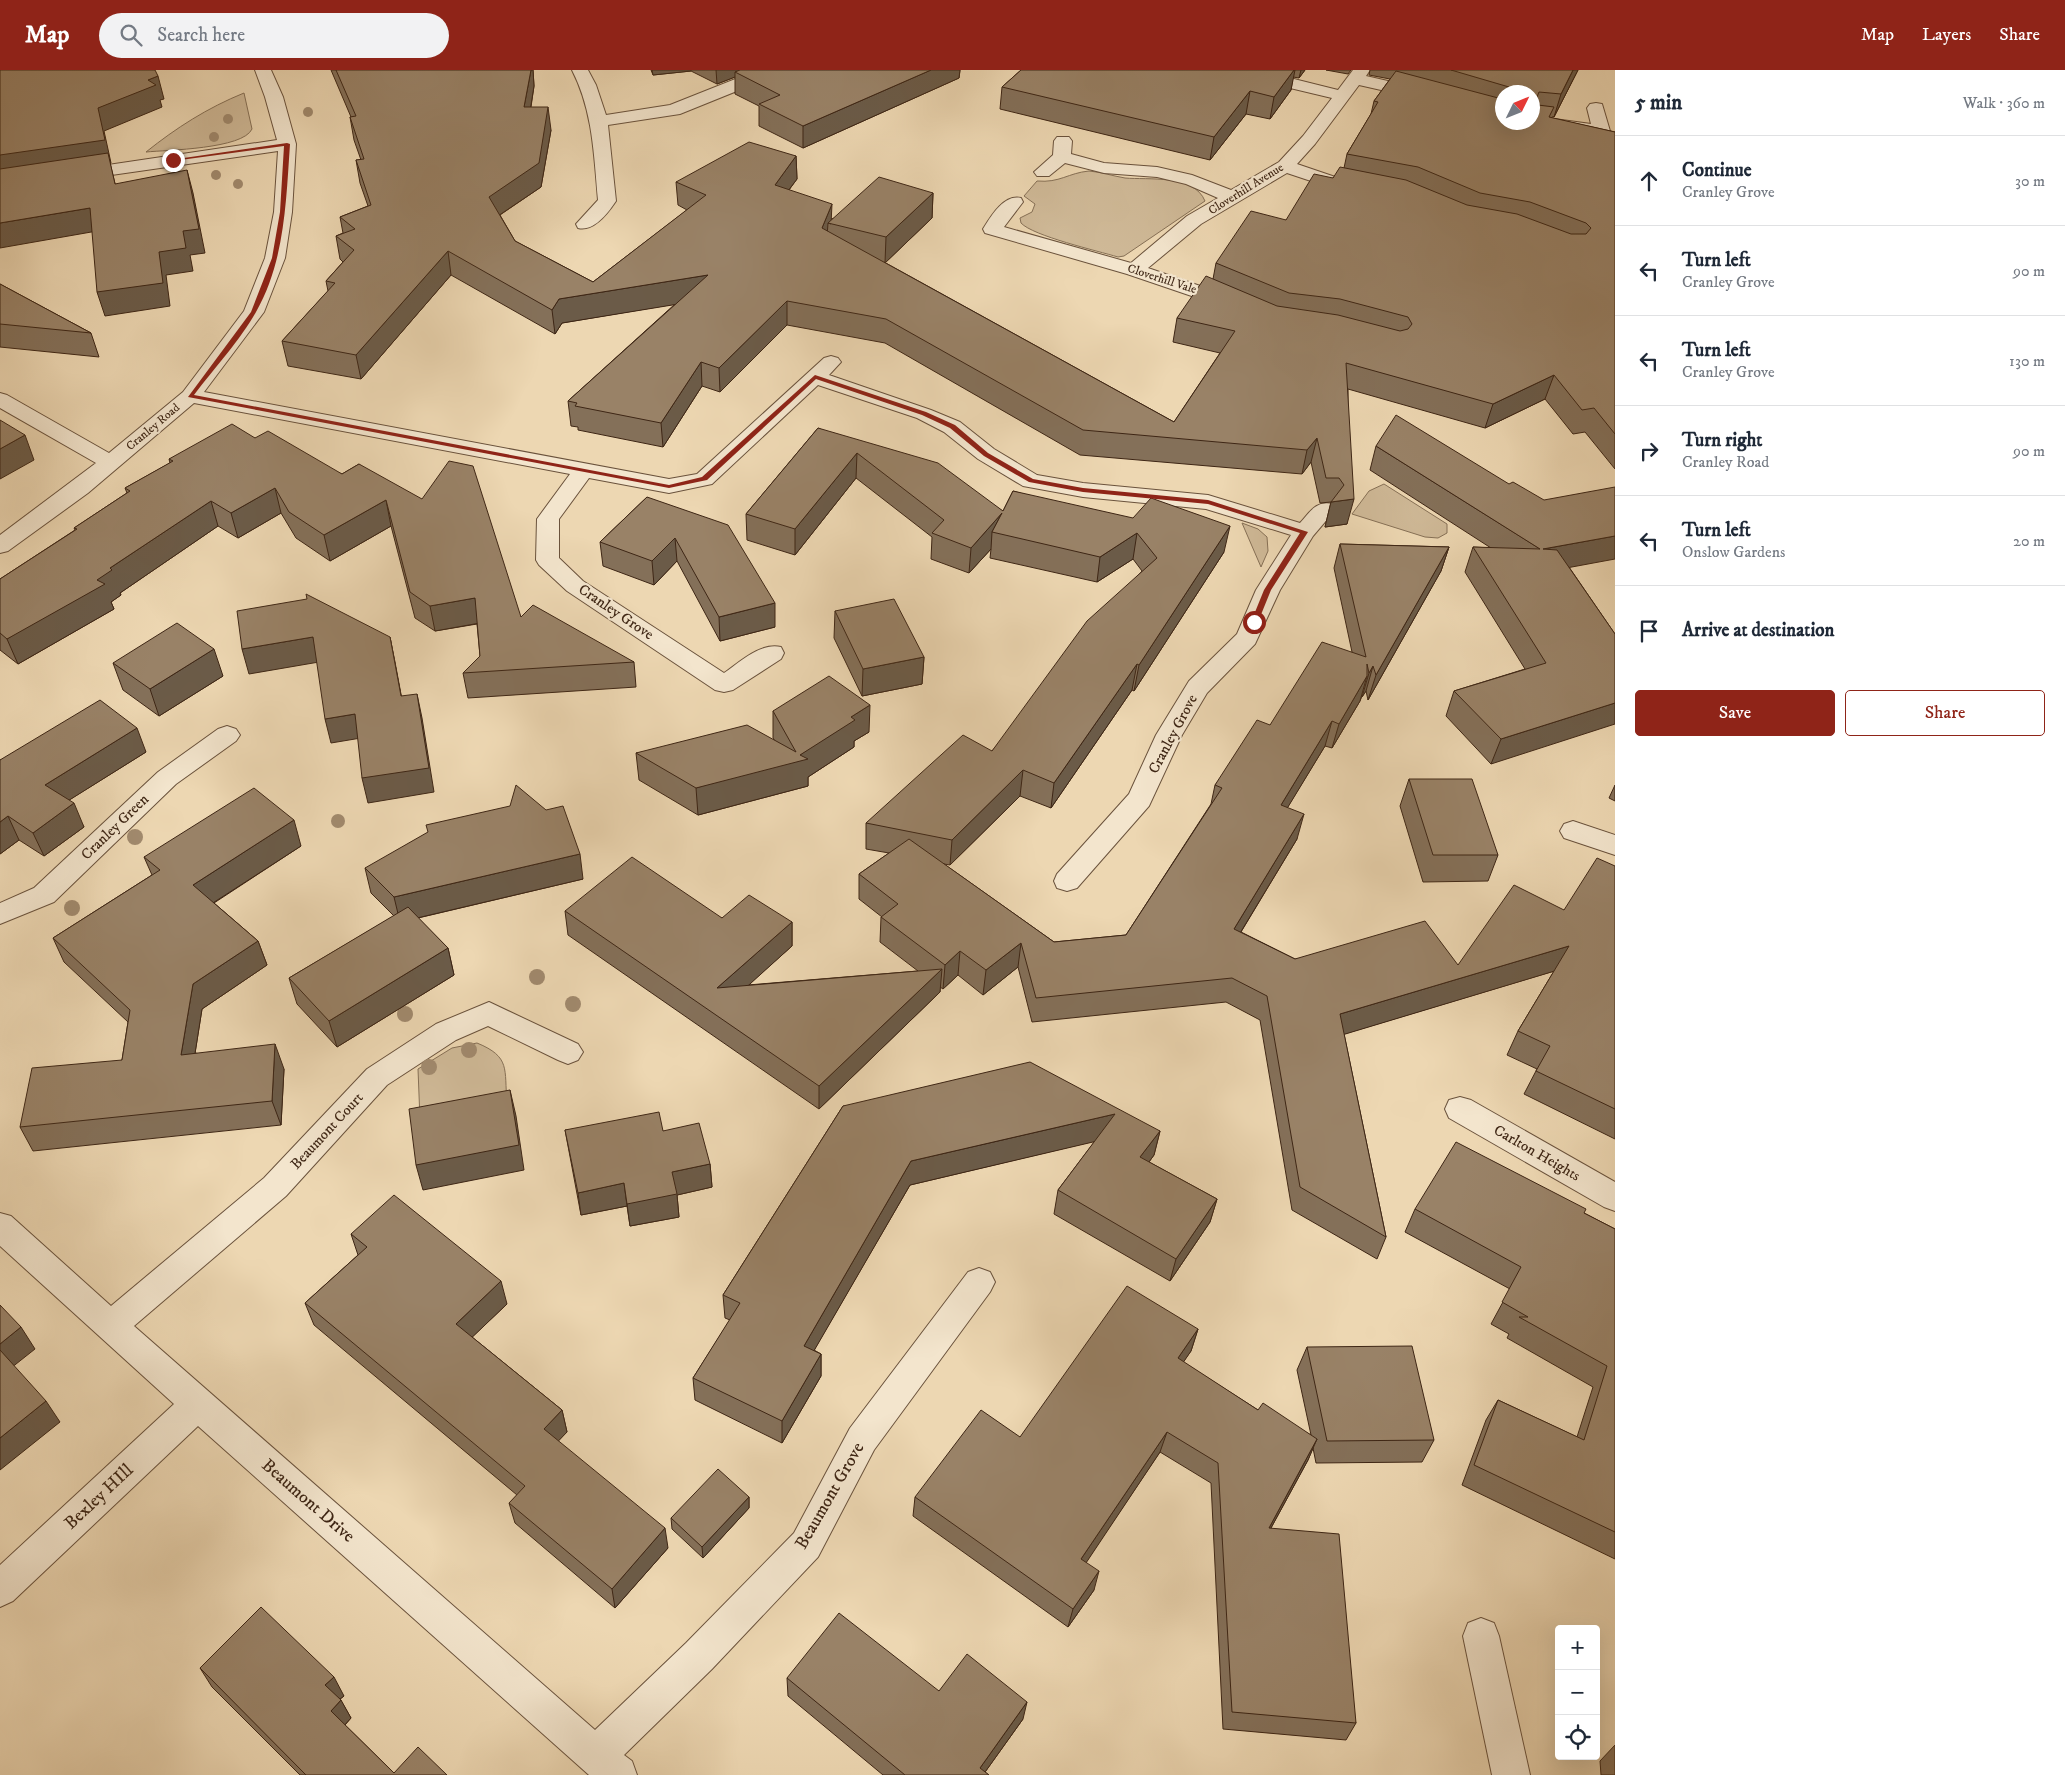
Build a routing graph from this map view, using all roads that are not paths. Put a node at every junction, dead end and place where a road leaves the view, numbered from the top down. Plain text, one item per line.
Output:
1 (263, 70) edge
2 (580, 70) edge
3 (773, 70) edge
4 (1237, 70) edge
5 (1359, 75) edge
6 (1343, 96) junction
7 (1437, 98) edge
8 (1596, 108) dead end
9 (599, 121) junction
10 (1540, 122) edge
11 (287, 144) junction
12 (1286, 166) junction
13 (1043, 172) dead end
14 (0, 186) edge
15 (1366, 190) edge
16 (1233, 198) junction
17 (1014, 202) dead end
18 (584, 224) dead end
19 (1134, 270) junction
20 (1246, 310) edge
21 (831, 362) dead end
22 (815, 377) junction
23 (190, 396) junction
24 (0, 399) edge
25 (111, 463) junction
26 (582, 472) junction
27 (1325, 509) dead end
28 (1304, 532) junction
29 (0, 546) edge
30 (772, 653) dead end
31 (227, 735) dead end
32 (1573, 831) dead end
33 (1615, 846) edge
34 (1067, 881) dead end
35 (0, 914) edge
36 (568, 1052) dead end
37 (1460, 1109) dead end
38 (1615, 1198) edge
39 (0, 1226) edge
40 (979, 1282) dead end
41 (112, 1325) junction
42 (198, 1404) junction
43 (0, 1589) edge
44 (1481, 1636) dead end
45 (607, 1765) edge
46 (1511, 1775) edge

1 - 11 street, Cranley Road
2 - 9 street
3 - 9 street
4 - 6 street
5 - 6 street, Cloverhill Avenue
5 - 7 street
6 - 12 street, Cloverhill Avenue
8 - 10 street
9 - 18 street
11 - 14 street
11 - 23 street, Cranley Road
12 - 15 street
12 - 16 street, Cloverhill Avenue
13 - 16 street
16 - 19 street, Cloverhill Avenue
17 - 19 street, Cloverhill Vale
19 - 20 street, Cloverhill Vale
21 - 22 street
22 - 26 street
22 - 28 street
23 - 25 street, Cranley Road
23 - 26 street
24 - 25 street
25 - 29 street, Cranley Road
26 - 30 street, Cranley Grove
27 - 28 street, Cranley Grove
28 - 34 street, Cranley Grove
31 - 35 street, Cranley Green
32 - 33 street
36 - 41 street, Beaumont Court
37 - 38 street, Carlton Heights
39 - 41 street, Beaumont Drive
40 - 45 street, Beaumont Grove
41 - 42 street, Beaumont Drive
42 - 43 street, Bexley HIll
42 - 45 street, Beaumont Drive
44 - 46 street

